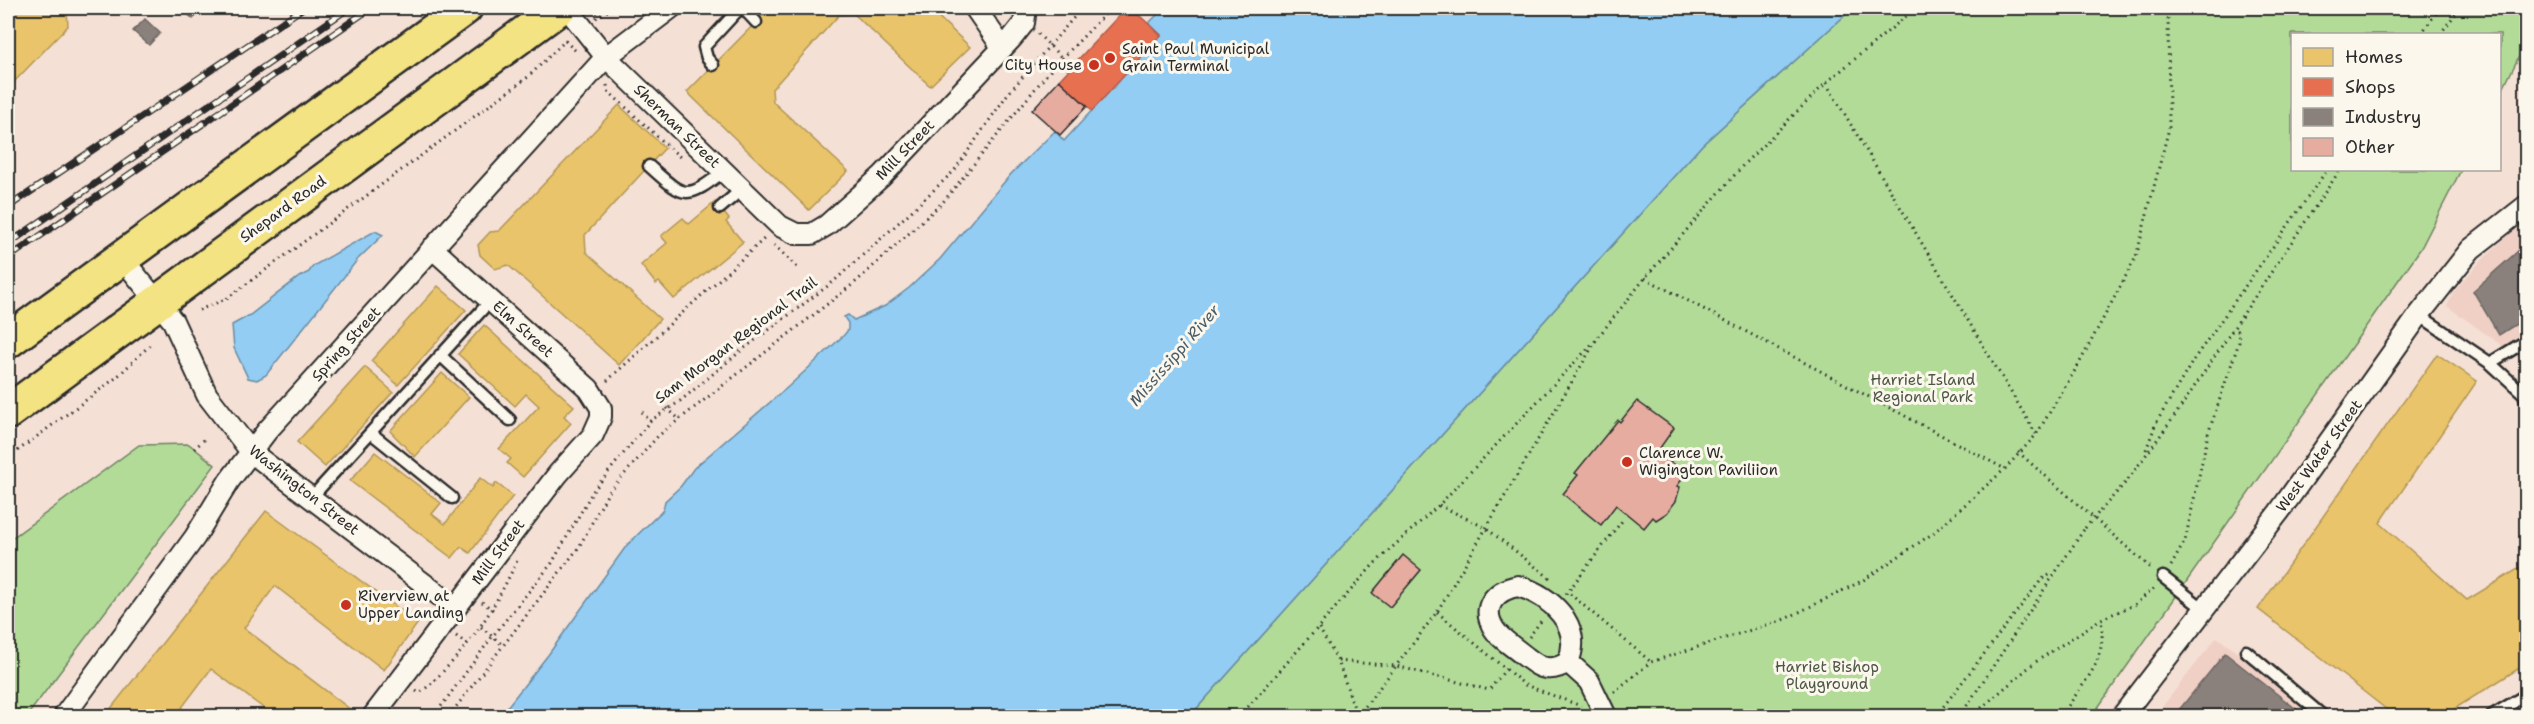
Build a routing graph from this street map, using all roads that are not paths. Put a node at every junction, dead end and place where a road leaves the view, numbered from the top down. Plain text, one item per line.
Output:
1 (465, 8) edge
2 (567, 8) edge
3 (671, 8) edge
4 (741, 8) edge
5 (975, 8) edge
6 (1026, 8) edge
7 (570, 18) edge
8 (756, 22) dead end
9 (1002, 46) junction
10 (606, 57) junction
11 (713, 65) dead end
12 (649, 166) dead end
13 (724, 171) junction
14 (742, 189) junction
15 (2526, 206) edge
16 (720, 208) dead end
17 (796, 234) joint
18 (432, 248) junction
19 (122, 257) junction
20 (158, 300) junction
21 (491, 300) junction
22 (2419, 315) junction
23 (8, 340) edge
24 (2526, 341) edge
25 (441, 355) junction
26 (2490, 363) junction
27 (2526, 395) edge
28 (8, 412) edge
29 (601, 417) joint
30 (510, 420) dead end
31 (371, 433) junction
32 (252, 453) junction
33 (311, 498) junction
34 (452, 498) dead end
35 (2163, 577) road end
36 (456, 608) junction
37 (2205, 610) junction
38 (2246, 651) dead end
39 (1568, 662) junction
40 (2526, 695) edge
41 (1603, 709) edge
42 (64, 717) edge
43 (373, 717) edge
44 (2122, 717) edge
45 (2323, 717) edge
46 (2490, 717) edge

1 - 19 highway
2 - 7 street, Sherman Street
3 - 10 street, Spring Street
4 - 8 lane
4 - 11 lane
5 - 9 street
6 - 9 street, Mill Street
7 - 10 street, Sherman Street
7 - 20 highway, Shepard Road
9 - 17 street, Mill Street
10 - 13 street, Sherman Street
10 - 18 street, Spring Street
12 - 13 lane
13 - 14 street, Sherman Street
14 - 16 lane
14 - 17 street, Sherman Street
15 - 22 street, West Water Street
18 - 21 street, Elm Street
18 - 32 street, Spring Street
19 - 20 street, Washington Street
19 - 23 highway
20 - 28 highway, Shepard Road
20 - 32 street, Washington Street
21 - 25 lane
21 - 29 street, Elm Street
22 - 26 lane
22 - 37 street, West Water Street
24 - 26 lane
25 - 30 lane
25 - 31 lane
26 - 27 lane
29 - 36 street, Mill Street
31 - 33 lane
31 - 34 lane
32 - 33 street, Washington Street
32 - 42 street, Spring Street
33 - 36 street, Washington Street
35 - 37 lane
36 - 43 street, Mill Street
37 - 44 street, West Water Street
38 - 45 lane
39 - 39 street
39 - 41 street
40 - 46 lane

